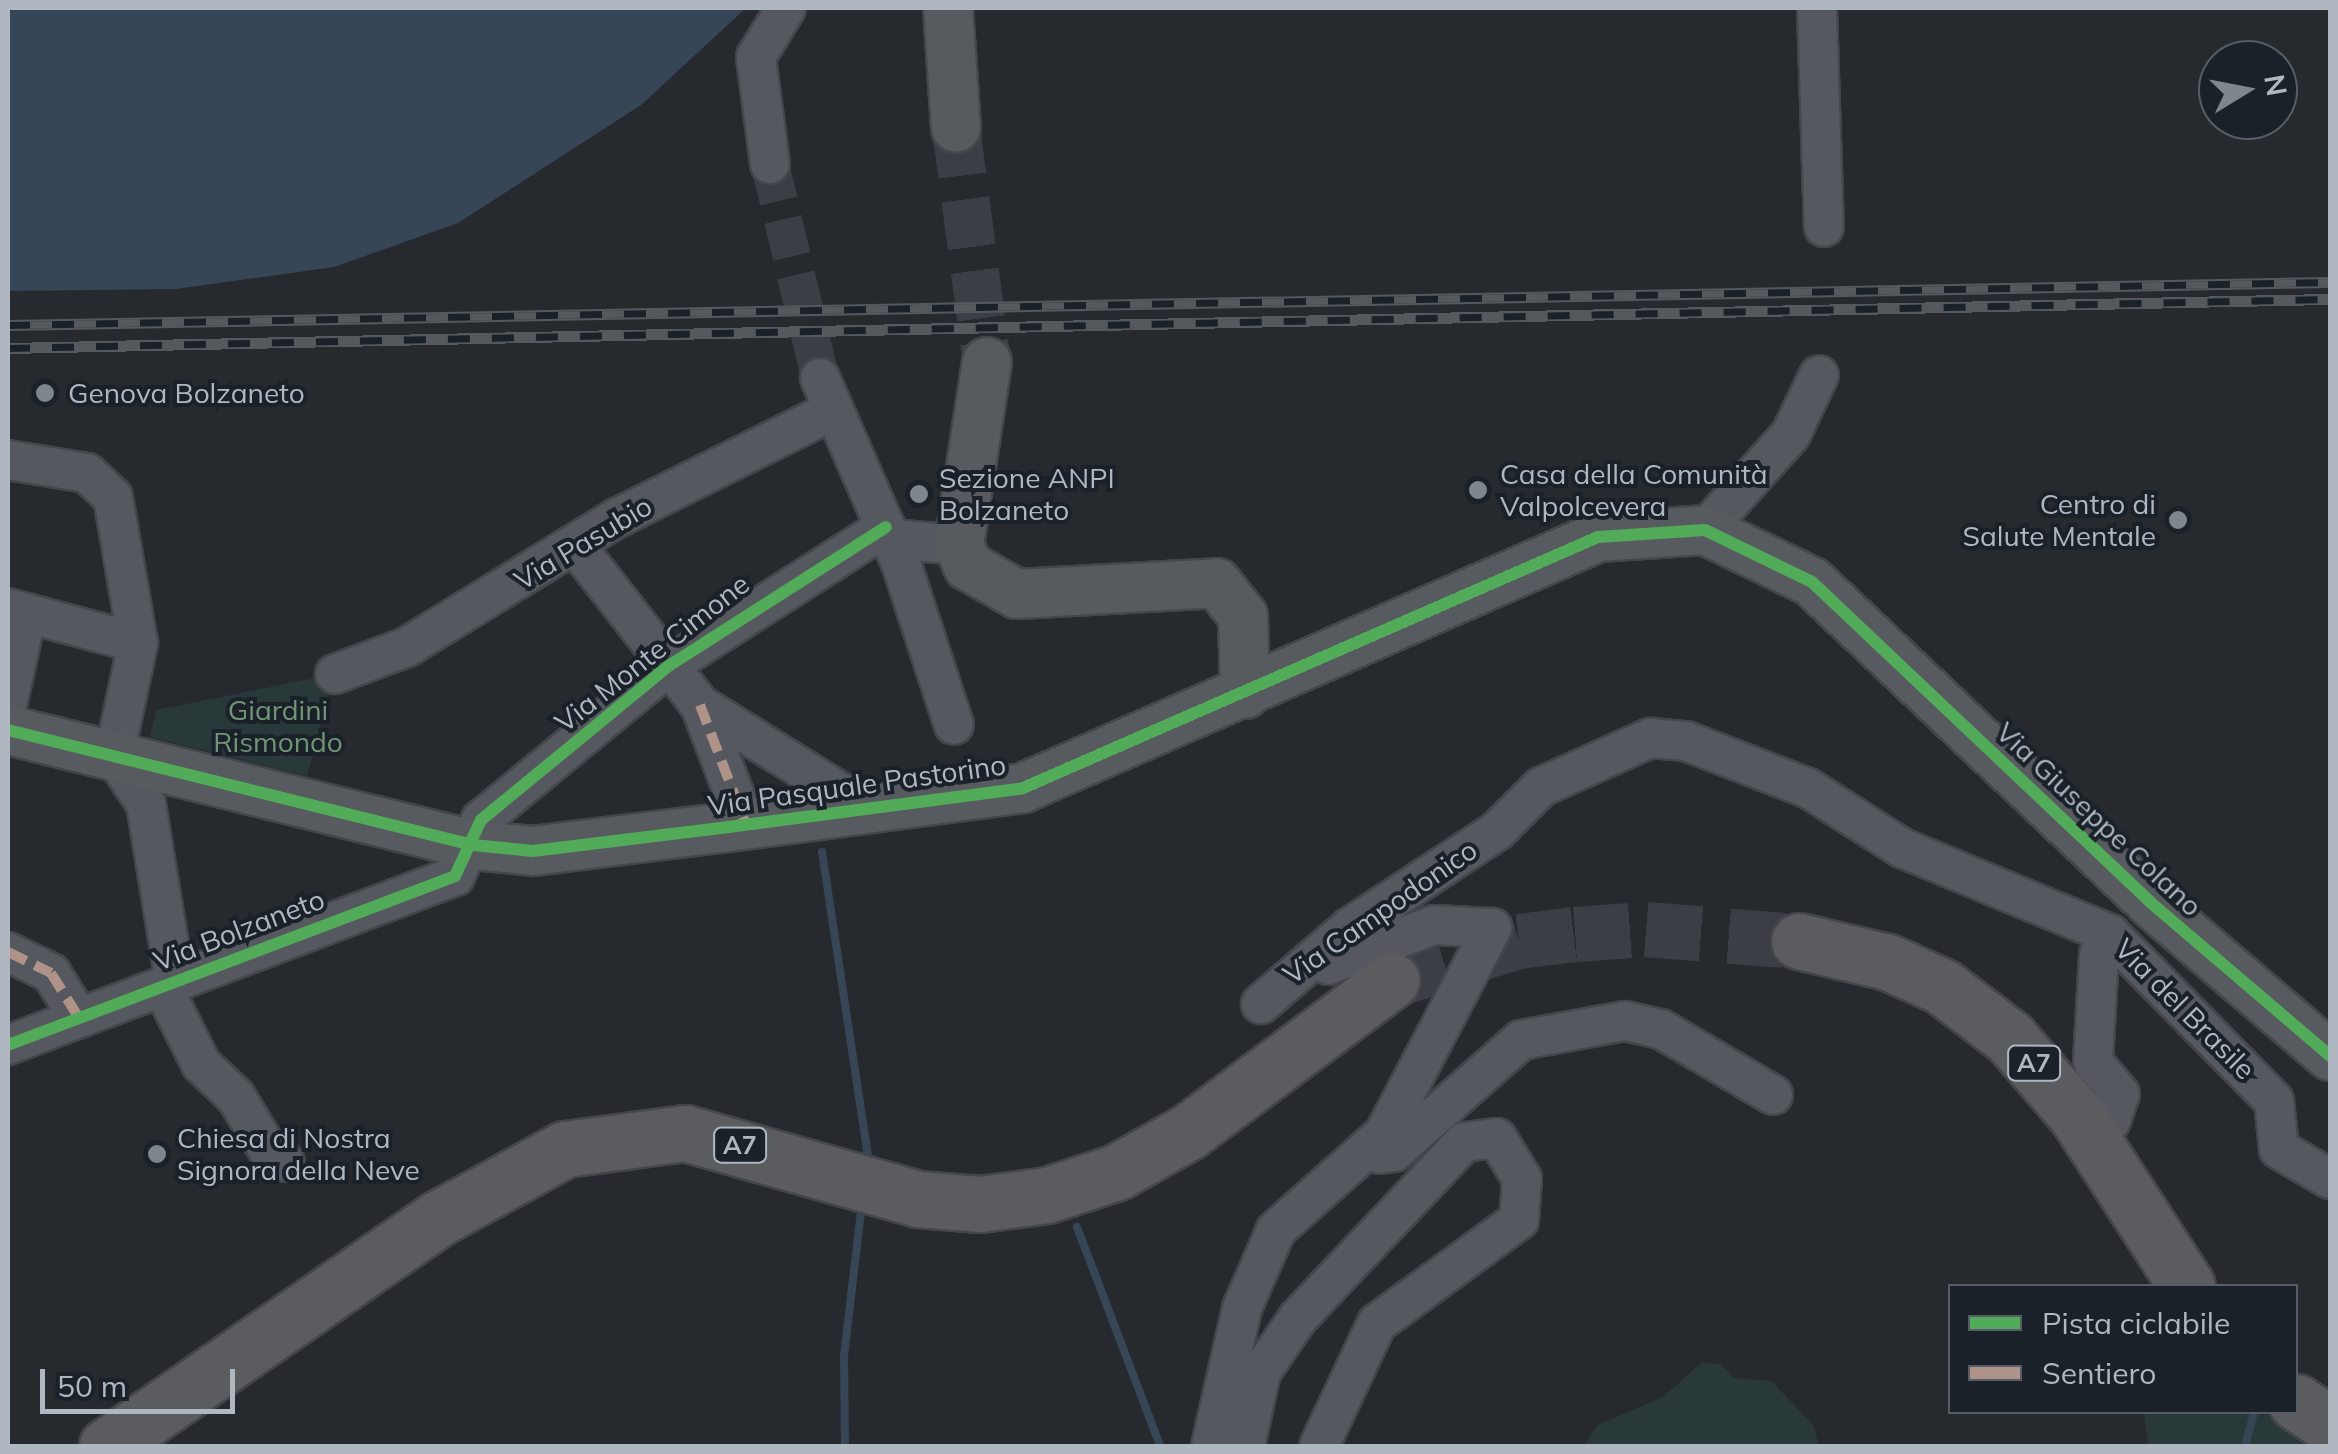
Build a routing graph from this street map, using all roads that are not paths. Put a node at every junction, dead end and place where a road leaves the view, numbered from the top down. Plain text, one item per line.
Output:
1 (786, 8) edge
2 (948, 8) edge
3 (1817, 8) edge
4 (956, 128) tunnel mouth
5 (770, 164) tunnel mouth
6 (1824, 228) dead end
7 (986, 362) tunnel mouth
8 (1820, 375) dead end
9 (8, 460) edge
10 (1690, 530) junction
11 (889, 533) junction
12 (575, 546) junction
13 (959, 546) junction
14 (17, 611) edge
15 (138, 644) junction
16 (670, 665) junction
17 (335, 674) dead end
18 (1245, 676) junction
19 (8, 701) edge
20 (700, 705) junction
21 (954, 725) dead end
22 (8, 730) edge
23 (114, 756) junction
24 (846, 813) junction
25 (746, 825) junction
26 (473, 845) junction
27 (2110, 934) junction
28 (1799, 941) tunnel mouth
29 (8, 952) edge
30 (1392, 980) tunnel mouth
31 (169, 983) junction
32 (79, 1018) junction
33 (8, 1046) edge
34 (2330, 1056) edge
35 (1996, 1058) dead end
36 (1773, 1095) dead end
37 (2111, 1122) dead end
38 (1378, 1140) junction
39 (285, 1162) dead end
40 (2091, 1174) dead end
41 (2330, 1179) edge
42 (2186, 1284) edge
43 (2298, 1403) edge
44 (2330, 1425) edge
45 (107, 1446) edge
46 (1211, 1446) edge
47 (1245, 1446) edge
48 (1319, 1446) edge

1 - 5 street
2 - 4 main road
3 - 6 street
7 - 13 main road
8 - 10 street
9 - 15 street
10 - 18 main road, Via Pasquale Pastorino
10 - 34 main road, Via Giuseppe Colano
11 - 12 street, Via Pasubio
11 - 13 street
11 - 16 street, Via Monte Cimone
11 - 21 street
12 - 16 street
12 - 17 street, Via Pasubio
13 - 18 main road
14 - 15 street
14 - 19 street
15 - 23 street
16 - 20 street
16 - 26 street, Via Monte Cimone
18 - 24 main road, Via Pasquale Pastorino
20 - 24 street
20 - 25 street
22 - 23 main road, Via Pasquale Pastorino
23 - 26 main road, Via Pasquale Pastorino
23 - 31 street
24 - 25 main road, Via Pasquale Pastorino
25 - 26 main road, Via Pasquale Pastorino
26 - 31 street, Via Bolzaneto
27 - 37 street, Via del Brasile
27 - 38 street, Via Campodonico
27 - 41 street, Via del Brasile
28 - 42 highway, A7
29 - 32 street
30 - 45 highway, A7
31 - 32 street, Via Bolzaneto
31 - 39 street, Via Bolzaneto
32 - 33 street, Via Bolzaneto
35 - 40 street
36 - 38 street
38 - 46 street, Via Campodonico
43 - 44 highway
47 - 48 street

